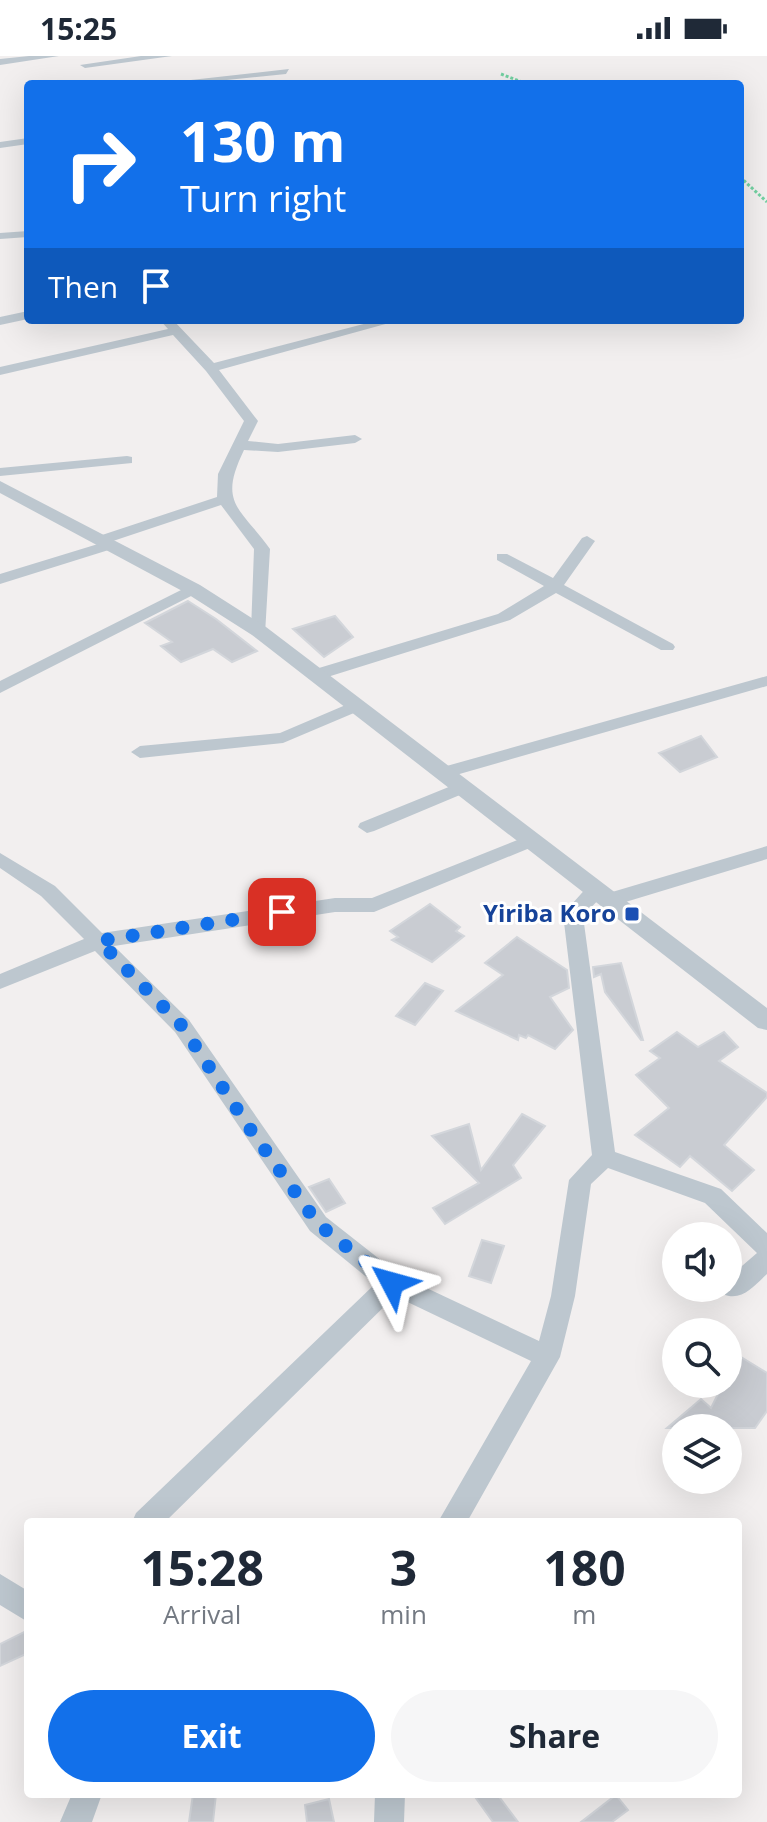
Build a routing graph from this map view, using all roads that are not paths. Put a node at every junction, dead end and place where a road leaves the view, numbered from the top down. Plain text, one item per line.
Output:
1 (54, 56) edge
2 (167, 56) edge
3 (0, 62) edge
4 (85, 65) edge
5 (286, 71) dead end
6 (199, 80) edge
7 (24, 142) edge
8 (0, 145) edge
9 (24, 234) edge
10 (0, 236) edge
11 (24, 316) edge
12 (0, 321) edge
13 (379, 324) edge
14 (171, 326) edge
15 (211, 368) junction
16 (0, 371) edge
17 (355, 439) dead end
18 (239, 445) junction
19 (127, 460) dead end
20 (0, 472) edge
21 (0, 486) edge
22 (224, 499) junction
23 (587, 541) dead end
24 (106, 543) junction
25 (502, 557) dead end
26 (0, 579) edge
27 (557, 587) junction
28 (193, 589) junction
29 (259, 631) junction
30 (667, 647) dead end
31 (315, 675) junction
32 (767, 681) edge
33 (0, 688) edge
34 (355, 706) junction
35 (140, 752) dead end
36 (442, 773) junction
37 (461, 788) junction
38 (367, 827) dead end
39 (530, 841) junction
40 (767, 852) edge
41 (0, 859) edge
42 (602, 895) junction
43 (99, 941) junction
44 (0, 982) edge
45 (767, 1021) edge
46 (604, 1158) junction
47 (767, 1248) edge
48 (767, 1259) edge
49 (742, 1281) edge
50 (392, 1283) junction
51 (547, 1357) junction
52 (150, 1518) edge
53 (454, 1518) edge
54 (0, 1588) edge
55 (24, 1605) edge
56 (87, 1798) edge
57 (390, 1798) edge
58 (75, 1822) edge
59 (389, 1822) edge

1 - 3 street
2 - 4 street
5 - 6 street
7 - 8 street
9 - 10 street
11 - 12 street
13 - 15 street
14 - 15 street
14 - 16 street
15 - 18 street
17 - 18 street
18 - 22 street
19 - 20 street
21 - 24 street
22 - 24 street
22 - 29 street
23 - 27 street
24 - 26 street
24 - 28 street
25 - 27 street
27 - 30 street
27 - 31 street
28 - 29 street
28 - 33 street
29 - 31 street
31 - 34 street
32 - 36 street
34 - 35 street
34 - 36 street
36 - 37 street
37 - 38 street
37 - 39 street
39 - 42 street
39 - 43 street
40 - 42 street
41 - 43 street
42 - 45 street
42 - 46 street
43 - 44 street
43 - 50 street
46 - 47 street
46 - 51 street
48 - 49 street
50 - 51 street
50 - 52 street
51 - 53 street
54 - 55 street
56 - 58 street
57 - 59 street

